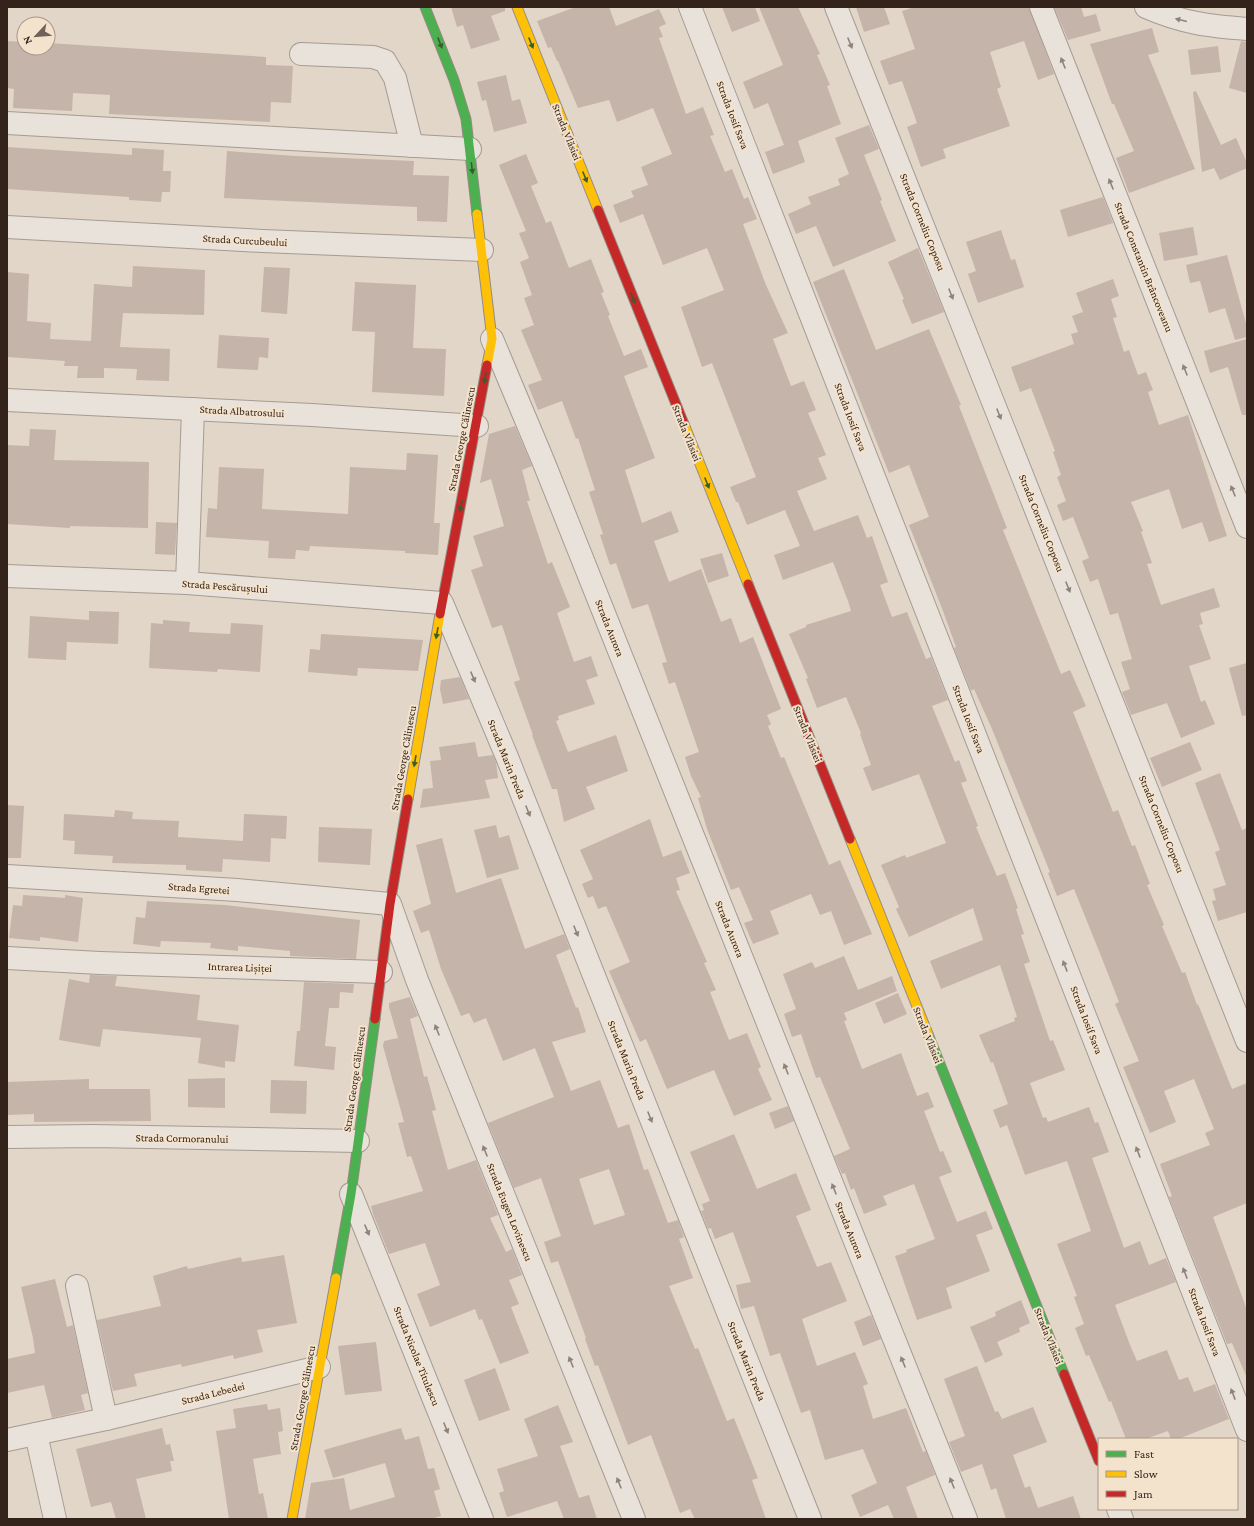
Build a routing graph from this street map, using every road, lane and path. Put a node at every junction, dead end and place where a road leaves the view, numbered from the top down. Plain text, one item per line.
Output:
1 (426, 7) edge
2 (517, 7) edge
3 (690, 7) edge
4 (836, 7) edge
5 (1041, 7) edge
6 (1146, 7) edge
7 (1212, 16) edge
8 (1247, 29) edge
9 (302, 54) dead end
10 (7, 123) edge
11 (412, 146) junction
12 (470, 149) junction
13 (7, 227) edge
14 (482, 250) junction
15 (492, 340) junction
16 (7, 400) edge
17 (193, 409) junction
18 (476, 426) junction
19 (1247, 527) edge
20 (7, 576) edge
21 (187, 583) junction
22 (442, 602) junction
23 (7, 876) edge
24 (390, 904) junction
25 (7, 958) edge
26 (381, 972) junction
27 (1247, 1040) edge
28 (7, 1137) edge
29 (358, 1141) junction
30 (351, 1194) junction
31 (77, 1286) dead end
32 (319, 1367) junction
33 (106, 1419) junction
34 (1247, 1430) edge
35 (36, 1434) junction
36 (7, 1440) edge
37 (1098, 1459) edge
38 (55, 1519) edge
39 (292, 1519) edge
40 (482, 1519) edge
41 (634, 1519) edge
42 (810, 1519) edge
43 (966, 1519) edge

1 -> 12 street, Strada George Călinescu
2 -> 37 street, Strada Vlăsiei
34 -> 3 street, Strada Iosif Sava
4 -> 27 street, Strada Corneliu Coposu
19 -> 5 street, Strada Constantin Brâncoveanu
7 -> 6 street
7 - 8 street
9 - 11 street
10 - 11 street
11 - 12 street
12 -> 14 street, Strada George Călinescu
13 - 14 street, Strada Curcubeului
14 - 15 street, Strada George Călinescu
15 -> 18 street, Strada George Călinescu
43 -> 15 street, Strada Aurora
16 - 17 street, Strada Albatrosului
17 - 18 street, Strada Albatrosului
17 - 21 street
18 -> 22 street, Strada George Călinescu
20 - 21 street, Strada Pescărușului
21 - 22 street, Strada Pescărușului
22 -> 24 street, Strada George Călinescu
22 -> 42 street, Strada Marin Preda
23 - 24 street, Strada Egretei
24 - 26 street, Strada George Călinescu
41 -> 24 street, Strada Eugen Lovinescu
25 - 26 street, Intrarea Lișiței
26 - 29 street, Strada George Călinescu
28 - 29 street, Strada Cormoranului
29 - 30 street, Strada George Călinescu
30 - 32 street, Strada George Călinescu
30 -> 40 street, Strada Nicolae Titulescu
31 - 33 street
32 - 33 street, Strada Lebedei
32 - 39 street, Strada George Călinescu
33 - 35 street, Strada Lebedei
35 - 36 street, Strada Lebedei
35 - 38 street

